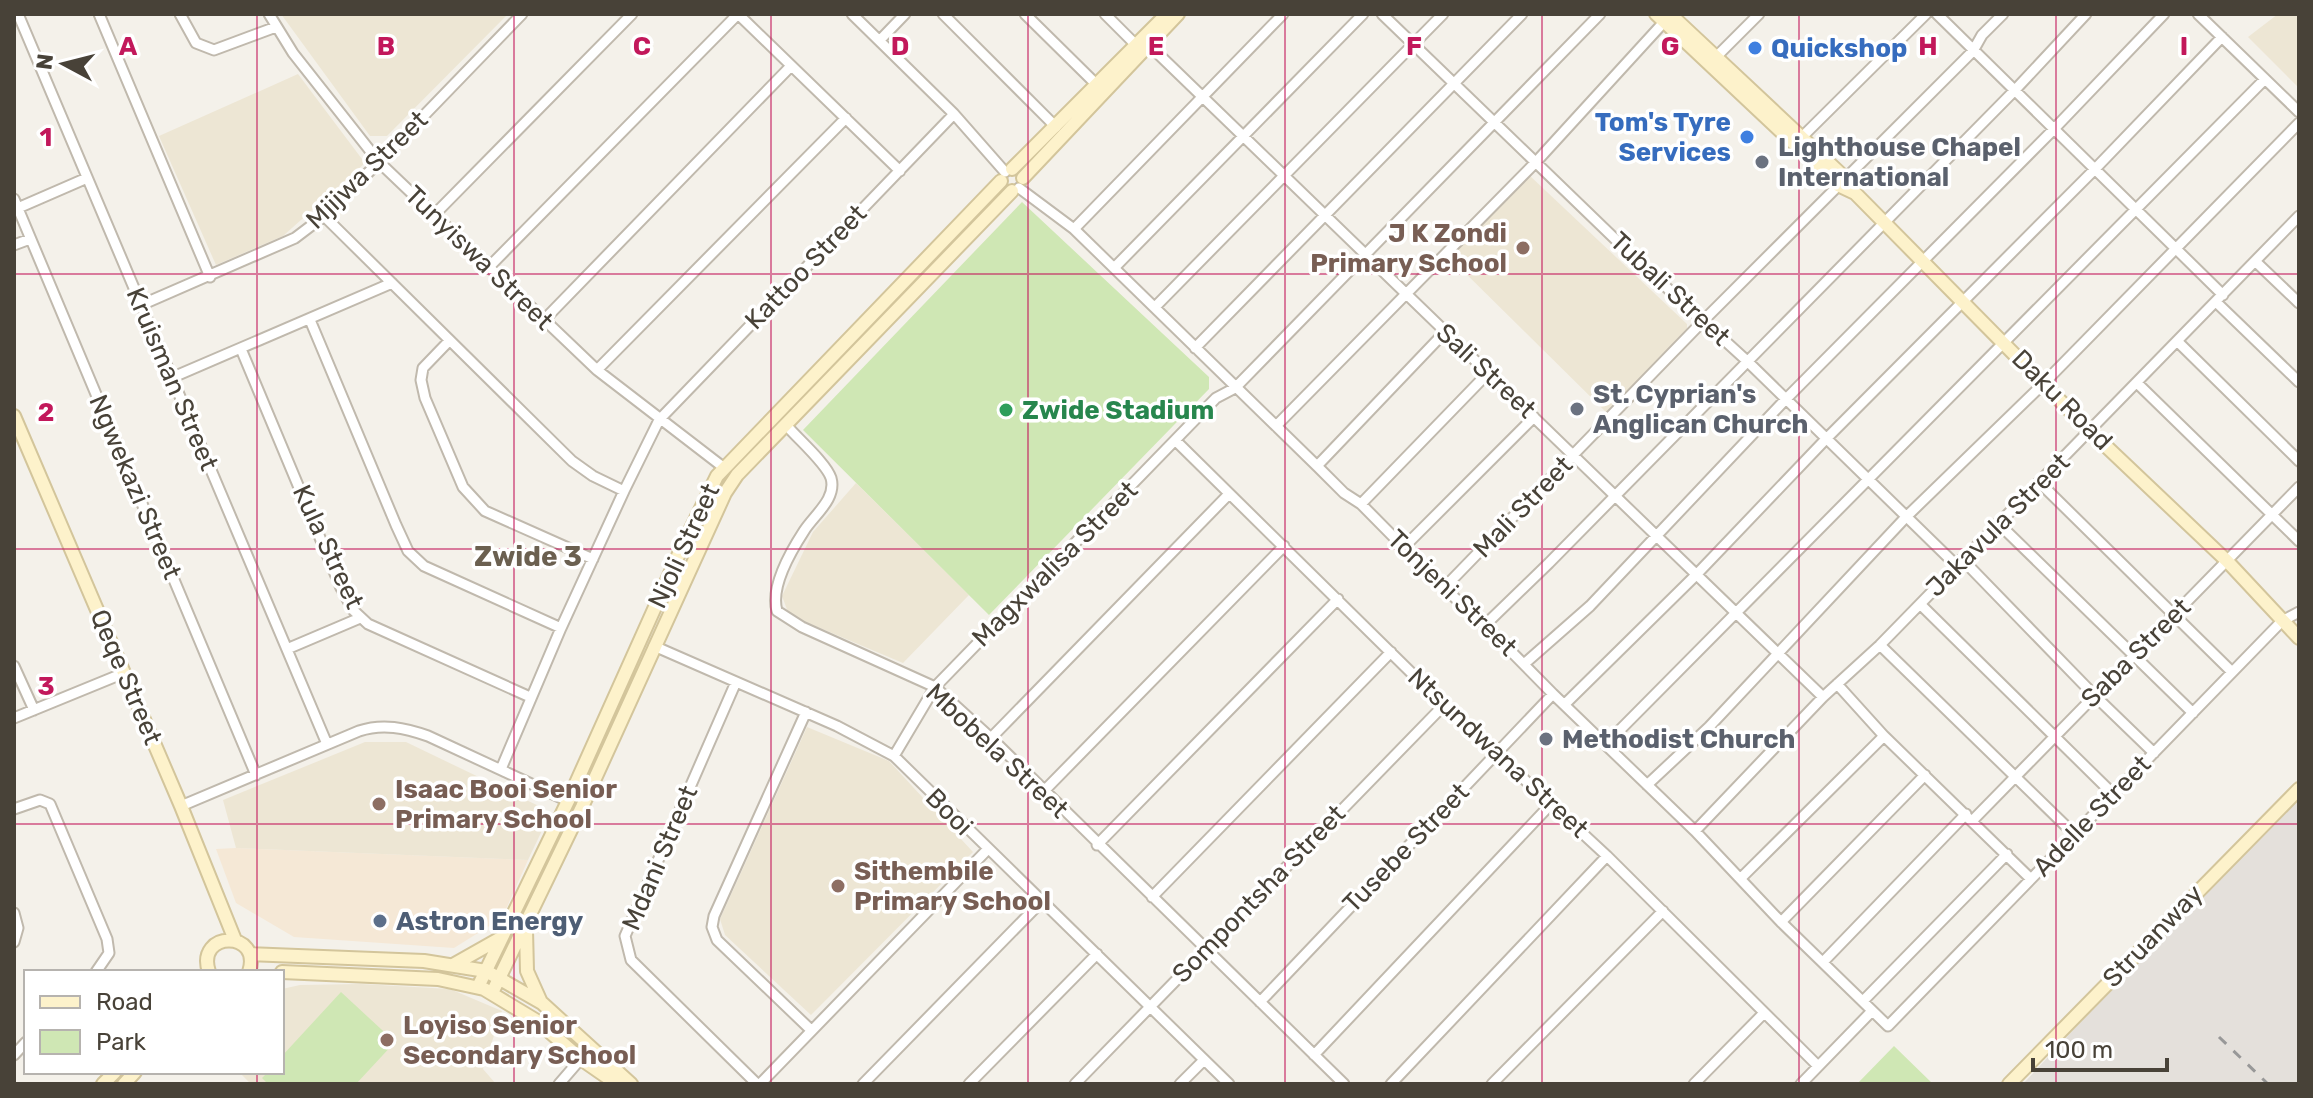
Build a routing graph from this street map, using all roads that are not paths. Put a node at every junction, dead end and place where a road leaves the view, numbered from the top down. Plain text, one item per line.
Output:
1 (18, 14) edge
2 (99, 14) edge
3 (180, 14) edge
4 (269, 14) edge
5 (522, 14) edge
6 (632, 14) edge
7 (738, 14) edge
8 (852, 14) edge
9 (905, 14) edge
10 (943, 14) edge
11 (1025, 14) edge
12 (1105, 14) edge
13 (1167, 14) edge
14 (1178, 14) edge
15 (1283, 14) edge
16 (1363, 14) edge
17 (1382, 14) edge
18 (1443, 14) edge
19 (1522, 14) edge
20 (1600, 14) edge
21 (1759, 14) edge
22 (1926, 14) edge
23 (1937, 14) edge
24 (2003, 14) edge
25 (2086, 14) edge
26 (2164, 14) edge
27 (2198, 14) edge
28 (1667, 16) edge
29 (276, 27) junction
30 (2222, 37) junction
31 (880, 40) junction
32 (1414, 44) junction
33 (1143, 45) junction
34 (1973, 51) junction
35 (1716, 57) junction
36 (791, 66) junction
37 (2265, 79) junction
38 (1454, 84) junction
39 (1097, 85) junction
40 (2015, 90) junction
41 (1204, 96) junction
42 (2299, 112) edge
43 (954, 114) junction
44 (846, 118) junction
45 (1493, 123) junction
46 (2299, 123) edge
47 (1056, 127) junction
48 (2054, 129) junction
49 (1243, 136) junction
50 (1802, 137) junction
51 (379, 162) junction
52 (1536, 162) junction
53 (2095, 169) junction
54 (900, 171) junction
55 (1006, 174) junction
56 (1283, 176) junction
57 (87, 178) junction
58 (1842, 182) junction
59 (1018, 186) junction
60 (16, 204) edge
61 (2136, 208) junction
62 (434, 215) junction
63 (1323, 215) junction
64 (324, 216) junction
65 (2298, 220) edge
66 (1883, 222) junction
67 (1074, 229) junction
68 (30, 239) junction
69 (14, 245) edge
70 (2176, 248) junction
71 (1364, 255) junction
72 (1923, 262) junction
73 (2256, 262) junction
74 (489, 267) junction
75 (1114, 268) junction
76 (210, 277) junction
77 (392, 283) junction
78 (1405, 294) junction
79 (2220, 298) junction
80 (1964, 301) junction
81 (2299, 303) edge
82 (141, 305) junction
83 (1155, 307) junction
84 (310, 320) junction
85 (544, 320) junction
86 (1704, 320) junction
87 (1444, 333) junction
88 (449, 341) junction
89 (2004, 341) junction
90 (2178, 342) junction
91 (1195, 348) junction
92 (241, 349) junction
93 (1746, 360) junction
94 (597, 370) junction
95 (1488, 373) junction
96 (171, 378) junction
97 (2299, 382) edge
98 (2044, 383) junction
99 (2137, 383) junction
100 (1235, 388) junction
101 (1785, 400) junction
102 (14, 416) edge
103 (1534, 417) junction
104 (659, 420) junction
105 (787, 426) junction
106 (1276, 426) junction
107 (2090, 431) junction
108 (1825, 440) junction
109 (1176, 441) junction
110 (1573, 456) junction
111 (2299, 461) edge
112 (1317, 466) junction
113 (723, 467) junction
114 (1866, 479) junction
115 (2040, 483) junction
116 (2299, 487) edge
117 (624, 491) junction
118 (1229, 494) junction
119 (1615, 496) junction
120 (1361, 504) junction
121 (2271, 515) junction
122 (1906, 517) junction
123 (1998, 523) junction
124 (1656, 538) junction
125 (2299, 541) edge
126 (1284, 546) junction
127 (1404, 547) junction
128 (593, 559) junction
129 (2227, 561) junction
130 (1959, 562) junction
131 (1696, 575) junction
132 (1444, 588) junction
133 (1338, 599) junction
134 (1920, 604) junction
135 (1736, 612) junction
136 (2174, 614) junction
137 (2289, 617) edge
138 (360, 618) junction
139 (1485, 625) junction
140 (561, 628) junction
141 (2299, 629) edge
142 (2299, 638) edge
143 (1880, 645) junction
144 (654, 646) junction
145 (287, 649) junction
146 (1391, 652) junction
147 (1777, 653) junction
148 (2134, 655) junction
149 (1524, 664) junction
150 (14, 666) edge
151 (2232, 672) junction
152 (124, 673) junction
153 (736, 682) junction
154 (1837, 684) junction
155 (935, 687) junction
156 (1553, 694) junction
157 (2094, 695) junction
158 (530, 697) junction
159 (1823, 697) junction
160 (1565, 704) junction
161 (1444, 705) junction
162 (34, 710) junction
163 (806, 712) junction
164 (2193, 713) junction
165 (14, 718) edge
166 (1884, 736) junction
167 (2055, 736) junction
168 (991, 738) junction
169 (327, 744) junction
170 (1606, 744) junction
171 (1498, 752) junction
172 (2154, 753) junction
173 (894, 756) junction
174 (501, 769) junction
175 (256, 775) junction
176 (1925, 775) junction
177 (2016, 776) junction
178 (1647, 785) junction
179 (2299, 789) edge
180 (1044, 791) junction
181 (2113, 794) junction
182 (568, 801) junction
183 (1551, 804) junction
184 (181, 806) junction
185 (14, 809) edge
186 (1970, 817) junction
187 (1695, 831) junction
188 (2074, 834) junction
189 (1097, 845) junction
190 (987, 850) junction
191 (2007, 854) junction
192 (1607, 856) junction
193 (1741, 878) junction
194 (2031, 879) junction
195 (1152, 897) junction
196 (1042, 901) junction
197 (1663, 911) junction
198 (14, 913) edge
199 (1781, 922) junction
200 (526, 923) junction
201 (503, 936) junction
202 (235, 940) junction
203 (14, 942) edge
204 (1205, 949) junction
205 (250, 954) junction
206 (1097, 954) junction
207 (1823, 962) junction
208 (453, 965) junction
209 (97, 970) edge
210 (209, 970) edge
211 (249, 970) edge
212 (486, 971) junction
213 (284, 972) edge
214 (500, 977) junction
215 (478, 987) junction
216 (492, 993) junction
217 (1863, 1001) junction
218 (1260, 1002) junction
219 (542, 1003) junction
220 (1151, 1006) junction
221 (1872, 1011) junction
222 (1764, 1013) junction
223 (1888, 1026) joint
224 (811, 1030) junction
225 (591, 1047) junction
226 (1314, 1055) junction
227 (581, 1059) junction
228 (1204, 1060) junction
229 (1818, 1066) junction
230 (559, 1084) edge
231 (617, 1084) edge
232 (631, 1084) edge
233 (758, 1084) edge
234 (863, 1084) edge
235 (969, 1084) edge
236 (1075, 1084) edge
237 (1180, 1084) edge
238 (1229, 1084) edge
239 (1344, 1084) edge
240 (1391, 1084) edge
241 (1492, 1084) edge
242 (1694, 1084) edge
243 (1801, 1084) edge
244 (2009, 1084) edge

1 - 57 street, Kruisman Street
2 - 76 street
3 - 29 street
4 - 29 street, Tunyiswa Street
5 - 51 street, Mjijwa Street
6 - 62 street
7 - 36 street
7 - 74 street
8 - 31 street
9 - 31 street
10 - 47 street
11 - 39 street
12 - 33 street, Sali Street
13 - 33 main road, Njoli Street
14 - 33 main road, Njoli Street
15 - 41 street
16 - 49 street
17 - 32 street, Tubali Street
18 - 32 street
19 - 38 street
20 - 45 street, Magxwalisa Street
21 - 35 street
22 - 50 street
23 - 34 street
24 - 34 street, Mali Street
25 - 40 street
26 - 48 street
27 - 30 street
28 - 35 main road, Daku Road
28 - 52 street
28 - 58 main road, Daku Road
29 - 51 street, Tunyiswa Street
30 - 37 street
30 - 53 street
31 - 43 street
32 - 38 street, Tubali Street
32 - 56 street
33 - 39 main road, Njoli Street
33 - 41 street, Sali Street
33 - 59 main road, Njoli Street
34 - 40 street
34 - 58 street, Mali Street
35 - 50 main road, Daku Road
36 - 44 street
36 - 85 street
37 - 42 street
37 - 61 street
38 - 45 street, Tubali Street
38 - 63 street
39 - 47 main road, Njoli Street
40 - 48 street
40 - 66 street
41 - 49 street, Sali Street
41 - 67 street
43 - 54 street, Kattoo Street
43 - 55 street
44 - 54 street
44 - 94 street
45 - 52 street, Tubali Street
45 - 71 street, Magxwalisa Street
46 - 70 street
47 - 55 main road, Njoli Street
48 - 53 street
48 - 72 street
49 - 56 street, Sali Street
49 - 75 street
50 - 58 main road, Daku Road
51 - 62 street, Tunyiswa Street
51 - 64 street, Mjijwa Street
52 - 78 street
52 - 86 street, Tubali Street
53 - 61 street
53 - 80 street
54 - 104 street, Kattoo Street
55 - 59 main road
55 - 59 main road
55 - 113 main road, Njoli Street
56 - 63 street, Sali Street
56 - 83 street
57 - 60 street
57 - 82 street, Kruisman Street
58 - 66 main road, Daku Road
58 - 86 street, Mali Street
59 - 67 street, Tonjeni Street
59 - 105 main road, Njoli Street
60 - 68 street, Ngwekazi Street
61 - 70 street
61 - 89 street
62 - 74 street, Tunyiswa Street
63 - 71 street, Sali Street
63 - 91 street
64 - 76 street, Mjijwa Street
64 - 77 street
65 - 73 street, Jakavula Street
66 - 72 main road, Daku Road
66 - 93 street
67 - 75 street, Tonjeni Street
68 - 69 street
68 - 175 street, Ngwekazi Street
70 - 79 street
70 - 98 street
71 - 78 street, Sali Street
71 - 100 street, Magxwalisa Street
72 - 80 main road, Daku Road
72 - 101 street
73 - 79 street, Jakavula Street
73 - 81 street
74 - 85 street, Tunyiswa Street
75 - 83 street, Tonjeni Street
76 - 82 street, Mjijwa Street
77 - 84 street
77 - 88 street
78 - 87 street, Sali Street
78 - 106 street
79 - 90 street, Jakavula Street
79 - 97 street
80 - 89 main road, Daku Road
80 - 108 street
82 - 96 street, Kruisman Street
83 - 91 street, Tonjeni Street
84 - 92 street
84 - 140 street
85 - 94 street, Tunyiswa Street
86 - 93 street, Tubali Street
86 - 110 street, Mali Street
87 - 95 street, Sali Street
87 - 112 street
88 - 117 street
88 - 128 street
89 - 98 main road, Daku Road
89 - 114 street
90 - 99 street, Jakavula Street
90 - 111 street
91 - 100 street, Tonjeni Street
92 - 96 street
92 - 138 street, Kula Street
93 - 101 street, Tubali Street
93 - 119 street
94 - 104 street, Tunyiswa Street
95 - 103 street, Sali Street
95 - 120 street
96 - 145 street, Kruisman Street
98 - 107 main road, Daku Road
98 - 122 street
99 - 107 street, Jakavula Street
99 - 121 street
100 - 106 street, Tonjeni Street
100 - 109 street, Magxwalisa Street
101 - 108 street, Tubali Street
101 - 124 street
102 - 152 main road, Qeqe Street
103 - 110 street, Sali Street
103 - 127 street
104 - 113 street, Tunyiswa Street
104 - 117 street, Kattoo Street
105 - 144 main road, Njoli Street
105 - 155 street, Mbobela Street
106 - 112 street, Tonjeni Street
107 - 115 street, Jakavula Street
107 - 129 main road, Daku Road
108 - 114 street, Tubali Street
108 - 131 street
109 - 118 street, Ntsundwana Street
109 - 155 street, Magxwalisa Street
110 - 119 street, Sali Street
110 - 132 street, Mali Street
112 - 120 street, Tonjeni Street
113 - 182 main road, Njoli Street
114 - 122 street, Tubali Street
114 - 135 street
115 - 123 street, Jakavula Street
115 - 136 street
116 - 121 street, Saba Street
117 - 128 street, Kattoo Street
118 - 126 street, Ntsundwana Street
118 - 168 street
119 - 124 street, Sali Street
119 - 139 street
120 - 127 street, Tonjeni Street
121 - 125 street
121 - 129 street, Saba Street
122 - 130 street, Tubali Street
122 - 147 street
123 - 130 street, Jakavula Street
123 - 148 street
124 - 131 street, Sali Street
124 - 149 street
126 - 133 street, Ntsundwana Street
126 - 180 street
127 - 132 street, Tonjeni Street
128 - 140 street, Kattoo Street
129 - 136 street, Saba Street
129 - 137 main road, Daku Road
130 - 134 street, Jakavula Street
130 - 157 street, Tubali Street
131 - 135 street, Sali Street
131 - 160 street
132 - 139 street, Tonjeni Street
133 - 146 street, Ntsundwana Street
133 - 189 street
134 - 143 street, Jakavula Street
134 - 167 street
135 - 147 street, Sali Street
135 - 170 street
136 - 148 street, Saba Street
136 - 151 street
137 - 141 main road, Daku Road
137 - 142 main road, Daku Road
137 - 151 street, Adelle Street
138 - 145 street
138 - 158 street, Kula Street
139 - 149 street, Tonjeni Street
140 - 158 street, Kattoo Street
143 - 154 street, Jakavula Street
143 - 177 street
144 - 153 street, Booi
144 - 200 main road, Njoli Street
145 - 169 street, Kruisman Street
146 - 161 street, Ntsundwana Street
146 - 195 street
147 - 159 street, Sali Street
147 - 178 street
148 - 157 street, Saba Street
148 - 164 street
149 - 156 street, Tonjeni Street
150 - 162 street
151 - 164 street, Adelle Street
152 - 162 street
152 - 184 main road, Qeqe Street
153 - 163 street, Booi
153 - 233 street, Mdani Street
154 - 159 street, Jakavula Street
154 - 166 street
155 - 168 street, Mbobela Street
155 - 173 street, Magxwalisa Street
156 - 160 street, Tonjeni Street
156 - 171 street, Tusebe Street
157 - 167 street, Saba Street
157 - 172 street, Tubali Street
158 - 174 street, Kattoo Street
159 - 187 street, Jakavula Street
160 - 170 street, Tonjeni Street
161 - 171 street, Ntsundwana Street
161 - 204 street, Sompontsha Street
162 - 165 street
163 - 173 street, Booi
163 - 224 street
164 - 172 street, Adelle Street
166 - 176 street
166 - 193 street
167 - 177 street, Saba Street
167 - 181 street
168 - 180 street, Mbobela Street
169 - 174 street
169 - 175 street
170 - 178 street, Tonjeni Street
171 - 183 street, Ntsundwana Street
171 - 218 street, Tusebe Street
172 - 181 street, Adelle Street
173 - 190 street, Booi
174 - 182 street
175 - 184 street
176 - 186 street
176 - 199 street
177 - 186 street, Saba Street
177 - 188 street
178 - 187 street, Tonjeni Street
179 - 244 main road, Struanway
180 - 189 street, Mbobela Street
181 - 188 street, Adelle Street
182 - 201 main road, Njoli Street
183 - 192 street, Ntsundwana Street
183 - 226 street
184 - 202 main road, Qeqe Street
185 - 209 street
186 - 191 street
186 - 207 street, Saba Street
187 - 193 street, Tonjeni Street
188 - 194 street, Adelle Street
189 - 195 street, Mbobela Street
190 - 196 street, Booi
190 - 224 street
191 - 194 street
191 - 217 street
192 - 197 street, Ntsundwana Street
192 - 240 street
193 - 199 street, Tonjeni Street
194 - 223 street, Adelle Street
195 - 204 street, Mbobela Street
196 - 206 street, Booi
196 - 234 street
197 - 222 street, Ntsundwana Street
197 - 241 street
198 - 203 street
199 - 207 street, Tonjeni Street
200 - 214 main road, Njoli Street
200 - 219 main road
201 - 208 main road
201 - 212 main road, Njoli Street
202 - 205 main road
202 - 210 main road
204 - 218 street, Mbobela Street
204 - 220 street, Sompontsha Street
205 - 208 main road
205 - 211 main road
206 - 220 street, Booi
206 - 235 street
207 - 217 street, Tonjeni Street
208 - 212 main road
212 - 214 main road
212 - 215 main road, Njoli Street
213 - 215 main road
214 - 216 main road, Njoli Street
214 - 219 main road
215 - 216 main road
216 - 227 main road
217 - 221 street, Tonjeni Street
218 - 226 street, Mbobela Street
219 - 225 main road
220 - 228 street, Booi
220 - 236 street, Sompontsha Street
221 - 223 street, Tonjeni Street
221 - 229 street
222 - 229 street, Ntsundwana Street
222 - 242 street
224 - 233 street
225 - 227 street
225 - 232 main road
226 - 239 street, Mbobela Street
227 - 230 street
227 - 231 main road
228 - 237 street
228 - 238 street, Booi
229 - 243 street

